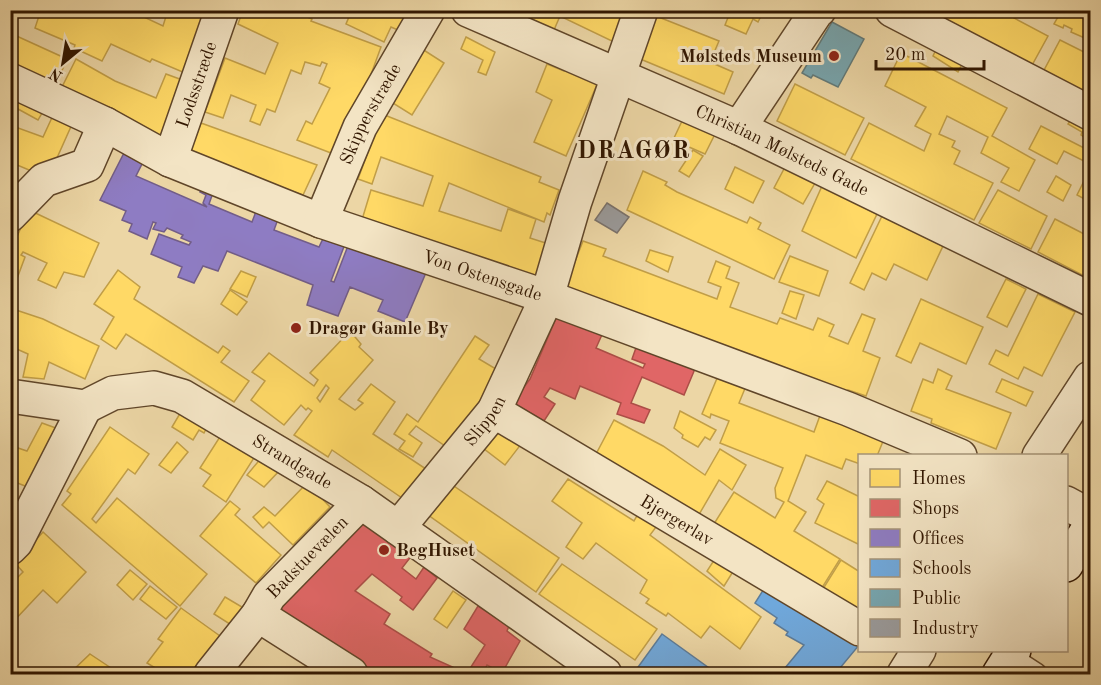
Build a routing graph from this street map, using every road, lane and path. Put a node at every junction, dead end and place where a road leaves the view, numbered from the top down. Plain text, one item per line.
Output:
1 (222, 10) edge
2 (428, 10) edge
3 (468, 10) edge
4 (641, 10) edge
5 (819, 10) edge
6 (892, 10) edge
7 (619, 78) junction
8 (10, 80) edge
9 (1090, 112) edge
10 (105, 124) junction
11 (739, 128) junction
12 (170, 160) junction
13 (10, 215) edge
14 (321, 221) junction
15 (547, 297) junction
16 (1090, 299) edge
17 (1090, 378) edge
18 (10, 396) edge
19 (85, 407) junction
20 (494, 411) junction
21 (955, 454) edge
22 (1040, 454) edge
23 (361, 502) junction
24 (1068, 505) edge
25 (1090, 516) edge
26 (1090, 526) edge
27 (398, 528) junction
28 (10, 548) edge
29 (1068, 562) edge
30 (258, 615) junction
31 (858, 628) edge
32 (211, 675) edge
33 (351, 675) edge
34 (605, 675) edge

1 - 12 street, Lodsstræde
2 - 14 street, Skipperstræde
3 - 7 street, Christian Mølsteds Gade
4 - 7 street, Slippen
5 - 11 street
6 - 9 street
7 - 11 street, Christian Mølsteds Gade
7 - 15 street, Slippen
8 - 10 street, Von Ostensgade
10 - 12 street, Von Ostensgade
10 - 13 street
11 - 16 street, Christian Mølsteds Gade
12 - 14 street, Von Ostensgade
14 - 15 street, Von Ostensgade
15 - 20 street, Slippen
15 - 21 street, Von Ostensgade
17 - 22 street
18 - 19 street
19 - 23 street, Strandgade
19 - 28 street
20 - 27 street, Slippen
20 - 31 street, Bjergerlav
23 - 27 street, Strandgade
23 - 30 street, Badstuevælen
24 - 25 street
26 - 29 street
27 - 34 street, Strandgade
30 - 32 street, Badstuevælen
30 - 33 street, Badstuevælen

